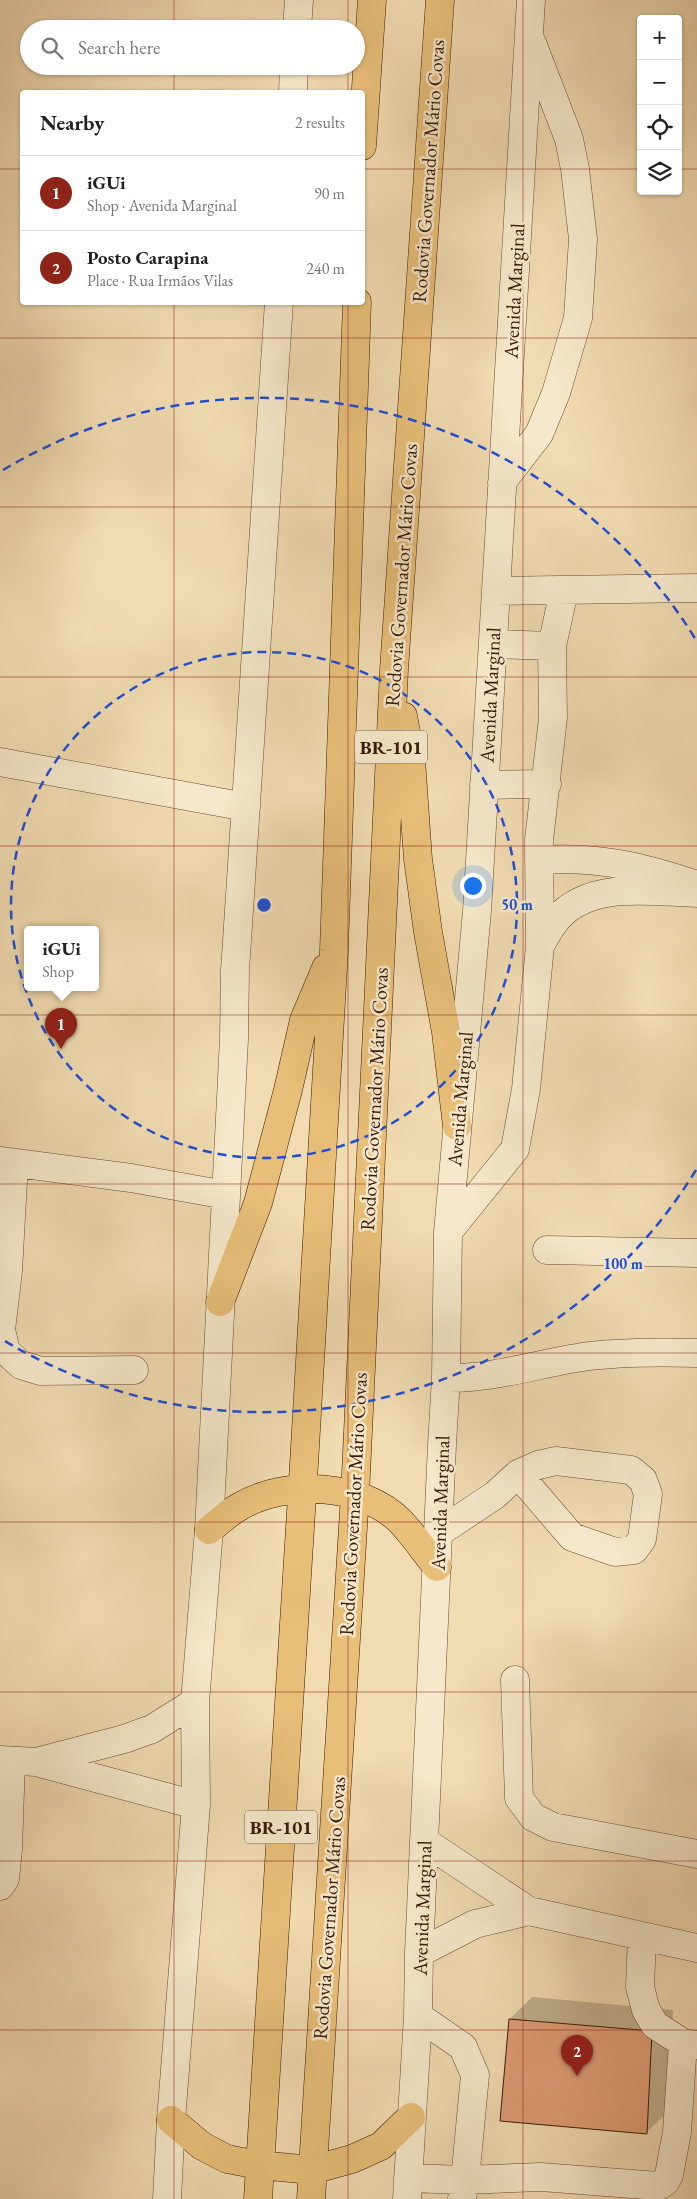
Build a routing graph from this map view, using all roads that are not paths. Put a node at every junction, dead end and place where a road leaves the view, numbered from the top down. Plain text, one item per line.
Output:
1 (299, 0) edge
2 (372, 0) edge
3 (440, 0) edge
4 (531, 0) edge
5 (298, 20) edge
6 (529, 36) junction
7 (294, 75) edge
8 (293, 90) edge
9 (365, 102) edge
10 (279, 305) edge
11 (356, 305) edge
12 (502, 482) junction
13 (697, 588) edge
14 (496, 591) junction
15 (564, 591) junction
16 (493, 644) junction
17 (552, 646) junction
18 (394, 670) junction
19 (0, 762) edge
20 (547, 784) junction
21 (484, 785) junction
22 (246, 806) junction
23 (539, 860) junction
24 (697, 884) edge
25 (697, 893) edge
26 (540, 946) junction
27 (334, 950) junction
28 (457, 1126) junction
29 (7, 1162) edge
30 (226, 1195) junction
31 (448, 1232) junction
32 (547, 1250) dead end
33 (697, 1253) edge
34 (220, 1302) junction
35 (697, 1352) edge
36 (134, 1370) dead end
37 (446, 1378) junction
38 (518, 1474) junction
39 (303, 1488) junction
40 (355, 1495) junction
41 (209, 1530) junction
42 (438, 1533) junction
43 (437, 1567) junction
44 (515, 1680) dead end
45 (195, 1702) junction
46 (16, 1761) edge
47 (196, 1805) junction
48 (424, 1841) junction
49 (697, 1854) edge
50 (0, 1886) edge
51 (529, 1911) junction
52 (642, 1936) junction
53 (697, 1948) edge
54 (419, 1954) junction
55 (418, 2016) junction
56 (690, 2044) edge
57 (411, 2117) junction
58 (171, 2120) junction
59 (259, 2165) junction
60 (312, 2170) junction
61 (407, 2189) edge
62 (464, 2190) edge
63 (168, 2199) edge
64 (258, 2199) edge
65 (311, 2199) edge

1 - 5 street
2 - 9 main road
3 - 18 main road, Rodovia Governador Mário Covas / BR-101
4 - 6 street, Avenida Marginal
6 - 12 street, Avenida Marginal
6 - 12 street
7 - 8 street
10 - 22 street
11 - 27 main road, BR-101
12 - 14 street, Avenida Marginal
13 - 15 street
14 - 15 street
14 - 16 street, Avenida Marginal
15 - 17 street
16 - 17 street
16 - 21 street, Avenida Marginal
17 - 20 street
18 - 28 main road
18 - 40 main road, Rodovia Governador Mário Covas / BR-101
19 - 22 street
20 - 21 street
20 - 23 street
21 - 28 street, Avenida Marginal
22 - 30 street
23 - 24 street
23 - 26 street
25 - 26 street
26 - 31 street
27 - 34 main road
27 - 39 main road, BR-101
28 - 31 street, Avenida Marginal
29 - 30 street
29 - 36 street
30 - 34 street
31 - 37 street, Avenida Marginal
32 - 33 street
34 - 41 street
35 - 37 street
37 - 42 street, Avenida Marginal
38 - 38 street
38 - 42 street
39 - 40 main road
39 - 41 main road
39 - 59 main road, BR-101
40 - 43 main road
40 - 60 main road, Rodovia Governador Mário Covas / BR-101
41 - 45 street
42 - 43 street, Avenida Marginal
43 - 48 street, Avenida Marginal
44 - 49 street
45 - 46 street
45 - 47 street
46 - 47 street
46 - 50 street
47 - 58 street
48 - 51 street
48 - 54 street, Avenida Marginal
51 - 52 street
51 - 54 street
52 - 53 street
52 - 56 street
54 - 55 street, Avenida Marginal
55 - 57 street, Avenida Marginal
55 - 62 street
56 - 62 street
57 - 60 main road
57 - 61 street, Avenida Marginal
58 - 59 main road
58 - 63 street
59 - 60 main road
59 - 64 main road, BR-101
60 - 65 main road, Rodovia Governador Mário Covas / BR-101
61 - 62 street

